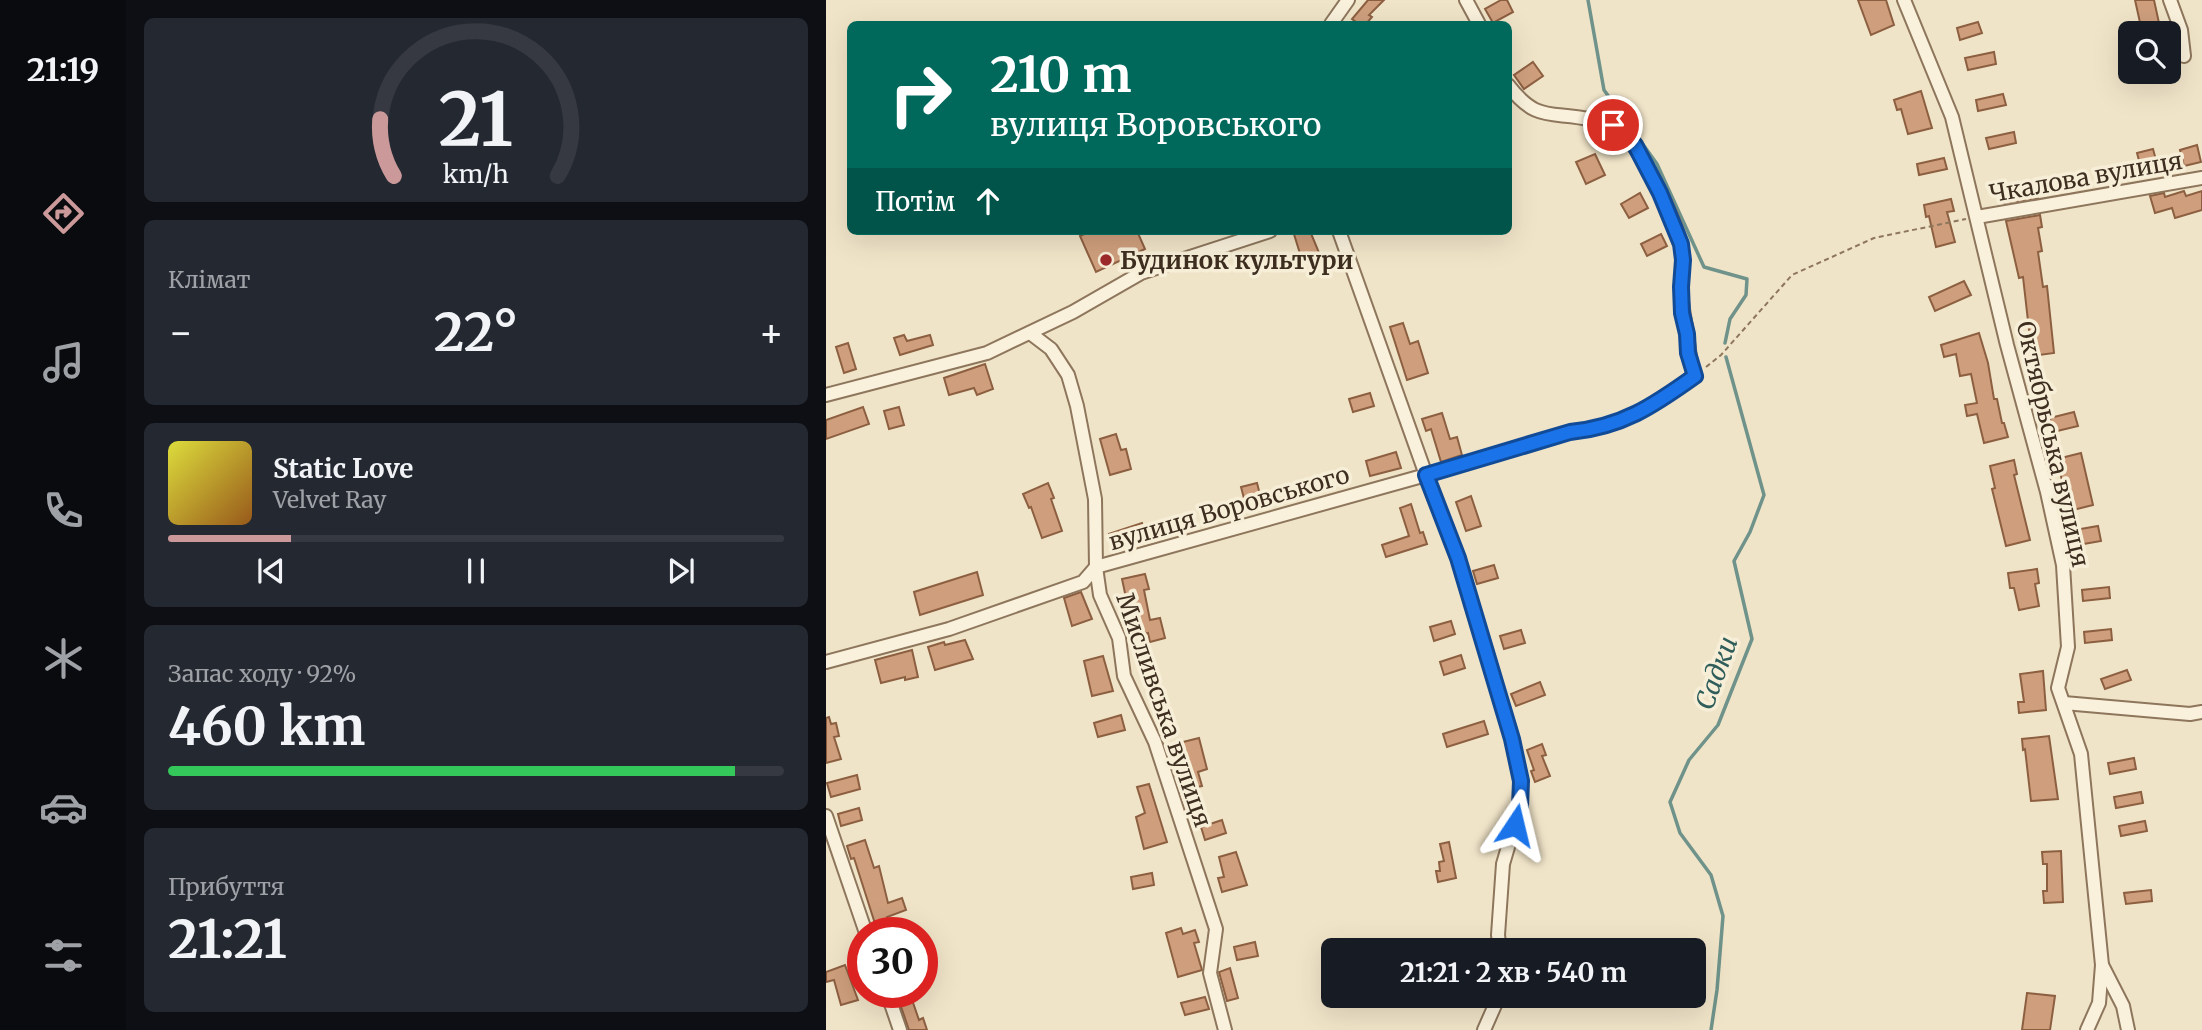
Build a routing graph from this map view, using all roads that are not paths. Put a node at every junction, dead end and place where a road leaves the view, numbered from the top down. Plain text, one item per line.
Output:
1 (1348, 0) edge
2 (1466, 0) edge
3 (1904, 0) edge
4 (2170, 0) edge
5 (1333, 21) edge
6 (1477, 21) edge
7 (2184, 56) dead end
8 (1512, 90) edge
9 (2202, 178) edge
10 (1977, 217) junction
11 (1257, 235) edge
12 (1340, 235) edge
13 (1030, 333) junction
14 (826, 395) edge
15 (1426, 475) junction
16 (1096, 566) junction
17 (1083, 582) junction
18 (1100, 595) junction
19 (826, 662) edge
20 (2064, 703) junction
21 (2202, 712) edge
22 (826, 816) edge
23 (861, 917) edge
24 (1498, 938) edge
25 (2102, 965) junction
26 (892, 1008) edge
27 (1494, 1008) edge
28 (900, 1030) edge
29 (1225, 1030) edge
30 (1485, 1030) edge
31 (2087, 1030) edge
32 (2128, 1030) edge

1 - 5 street
2 - 6 street
3 - 10 street, Октябрьська вулиця
4 - 7 street
8 - 15 street, вулиця Воровського
9 - 10 street, Чкалова вулиця
10 - 20 street, Октябрьська вулиця
11 - 13 street
12 - 15 street
13 - 14 street
13 - 16 street, Мисливська вулиця
15 - 16 street, вулиця Воровського
15 - 24 street
16 - 17 street, вулиця Воровського
16 - 18 street, Мисливська вулиця
17 - 18 street
17 - 19 street
18 - 29 street, Мисливська вулиця
20 - 21 street
20 - 25 street, Октябрьська вулиця
22 - 23 street
25 - 31 street, Октябрьська вулиця
25 - 32 street
26 - 28 street
27 - 30 street

